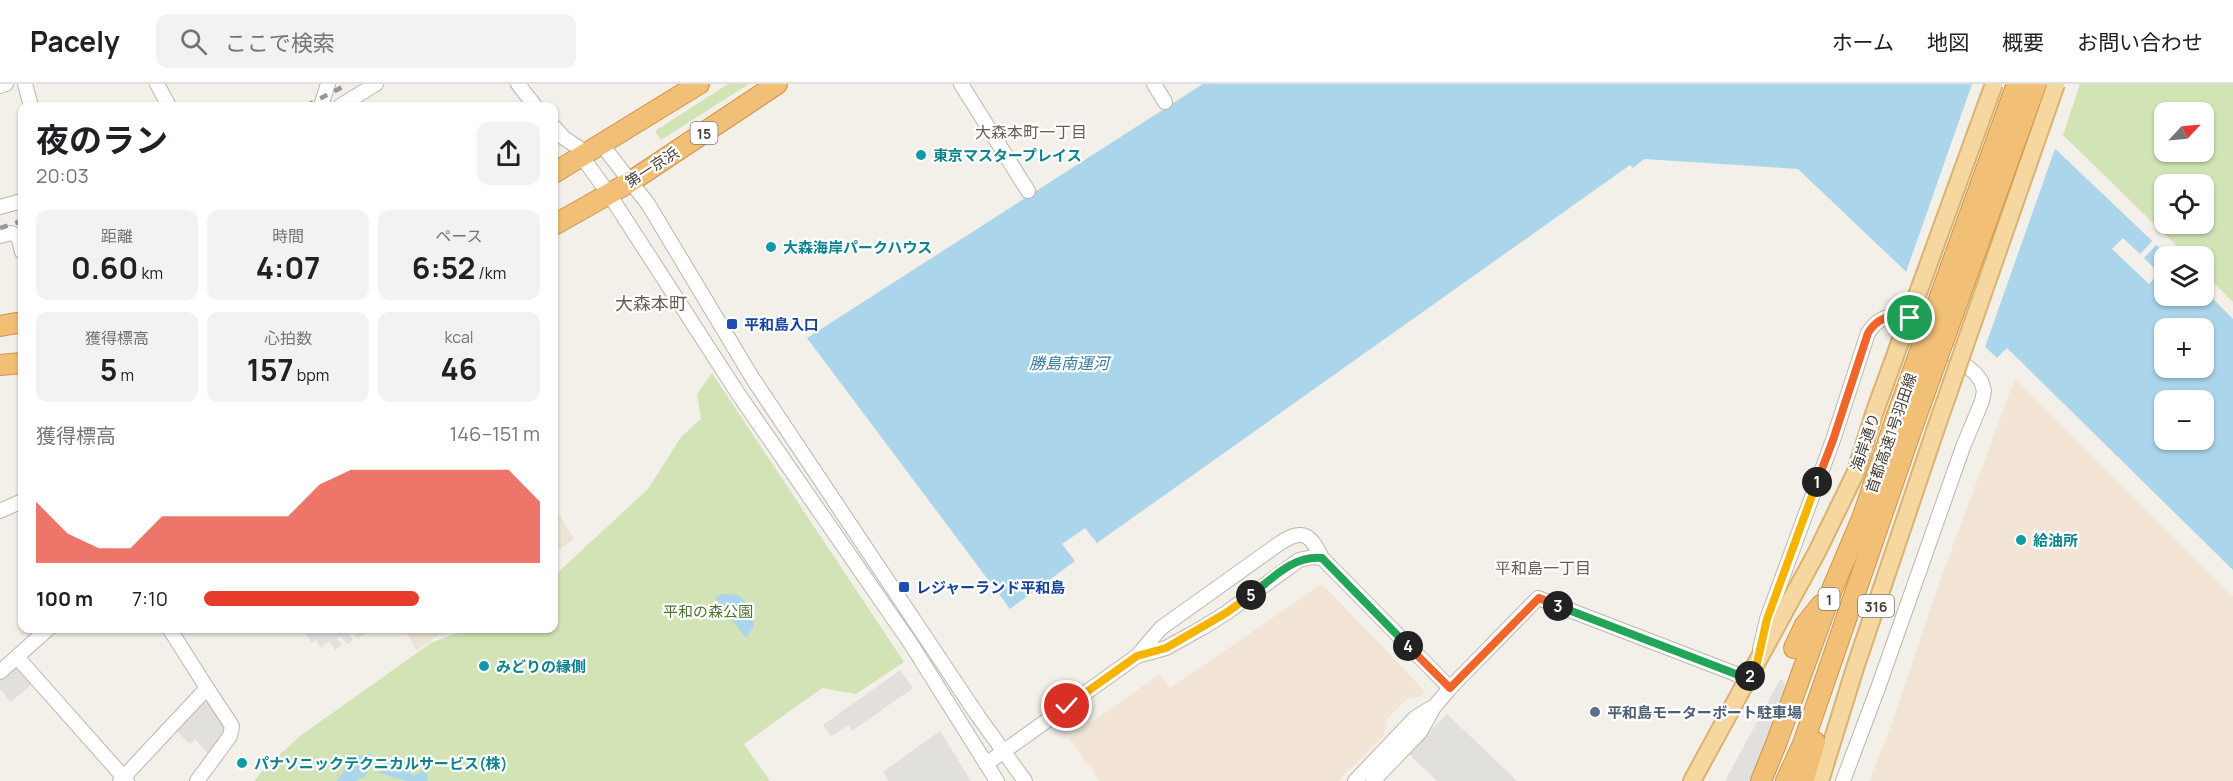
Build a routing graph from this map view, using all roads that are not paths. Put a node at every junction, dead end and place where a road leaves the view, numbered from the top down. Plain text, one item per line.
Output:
1 (6, 84) edge
2 (25, 84) edge
3 (158, 84) edge
4 (328, 84) edge
5 (376, 84) edge
6 (518, 84) edge
7 (777, 84) edge
8 (961, 84) edge
9 (1154, 84) edge
10 (1994, 84) edge
11 (2017, 84) edge
12 (2036, 84) edge
13 (2056, 84) edge
14 (694, 85) edge
15 (0, 86) edge
16 (30, 102) edge
17 (167, 102) edge
18 (322, 102) edge
19 (347, 102) edge
20 (532, 102) edge
21 (1165, 102) dead end
22 (558, 131) edge
23 (591, 152) junction
24 (558, 171) edge
25 (630, 182) junction
26 (1028, 191) dead end
27 (609, 194) junction
28 (18, 202) edge
29 (0, 207) edge
30 (558, 223) edge
31 (0, 236) edge
32 (18, 236) edge
33 (18, 323) edge
34 (0, 326) edge
35 (1905, 422) junction
36 (18, 503) edge
37 (0, 511) edge
38 (1322, 558) junction
39 (1833, 587) junction
40 (43, 633) edge
41 (172, 633) edge
42 (1794, 648) dead end
43 (1137, 656) junction
44 (17, 657) junction
45 (1757, 663) junction
46 (1829, 670) junction
47 (0, 672) edge
48 (1749, 679) junction
49 (207, 688) junction
50 (1450, 688) junction
51 (1434, 707) junction
52 (1004, 751) junction
53 (986, 764) junction
54 (123, 780) edge
55 (197, 781) edge
56 (997, 781) edge
57 (1025, 781) edge
58 (1355, 781) edge
59 (1373, 781) edge
60 (1692, 781) edge
61 (1761, 781) edge
62 (1786, 781) edge
63 (1803, 781) edge
64 (1820, 781) edge
65 (1843, 781) edge

1 - 15 street
2 - 16 street
3 - 17 street
4 - 18 street
5 - 19 street
6 - 20 street
7 - 25 highway, 第一京浜 / 15
8 - 26 street
9 - 21 street
10 - 45 main road, 海岸通り, bridge
11 - 35 highway, 首都高速1号羽田線 / 1, bridge
12 - 35 highway, 首都高速1号羽田線 / 1, bridge
13 - 64 main road, 316, bridge
14 - 23 highway
22 - 23 street
23 - 24 highway
23 - 25 street
23 - 27 street
25 - 27 highway, 第一京浜 / 15
25 - 52 street
27 - 30 highway, 第一京浜 / 15
27 - 53 street
28 - 29 street
31 - 32 street
33 - 34 highway
35 - 39 highway, 首都高速1号羽田線 / 1
35 - 46 highway, 首都高速1号羽田線 / 1
36 - 37 street
38 - 43 street
38 - 43 street
38 - 50 street
39 - 42 highway
39 - 61 highway, 首都高速1号羽田線 / 1
40 - 44 street
41 - 49 street
43 - 52 street
44 - 47 street
44 - 54 street
45 - 48 main road, 海岸通り
45 - 65 street
46 - 62 highway, 首都高速1号羽田線 / 1
46 - 63 highway, 1
48 - 50 street
48 - 60 main road, 海岸通り
49 - 54 street
49 - 55 street
50 - 51 street
51 - 58 street
51 - 59 street
52 - 53 street
52 - 57 street
53 - 56 street

